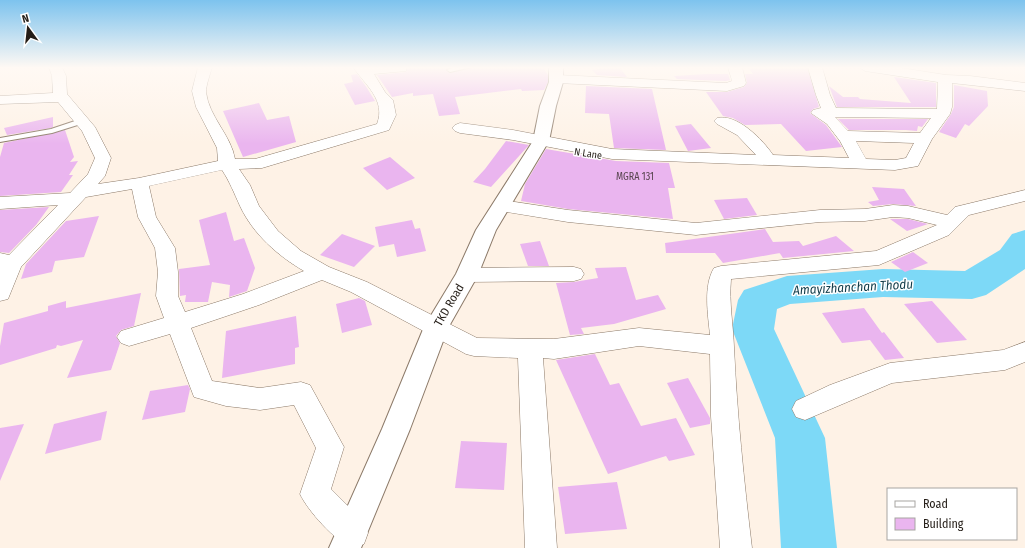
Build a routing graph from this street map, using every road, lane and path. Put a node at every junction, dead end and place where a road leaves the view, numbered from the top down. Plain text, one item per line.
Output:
1 (61, 93) edge
2 (199, 93) edge
3 (378, 93) edge
4 (551, 93) edge
5 (820, 93) edge
6 (943, 93) edge
7 (62, 97) junction
8 (0, 100) edge
9 (831, 112) junction
10 (942, 114) junction
11 (81, 121) junction
12 (722, 121) dead end
13 (460, 128) dead end
14 (844, 136) junction
15 (924, 138) junction
16 (0, 140) edge
17 (540, 144) junction
18 (769, 161) junction
19 (638, 162) dead end
20 (860, 163) junction
21 (227, 164) junction
22 (139, 183) junction
23 (78, 195) junction
24 (1025, 195) edge
25 (0, 203) edge
26 (502, 206) junction
27 (951, 222) junction
28 (6, 262) edge
29 (322, 272) junction
30 (574, 274) dead end
31 (467, 275) junction
32 (0, 293) edge
33 (178, 323) junction
34 (436, 327) junction
35 (129, 337) dead end
36 (722, 346) junction
37 (530, 348) junction
38 (1025, 352) edge
39 (805, 409) dead end
40 (349, 540) edge
41 (541, 548) edge
42 (736, 548) edge

1 - 7 street
2 - 21 street
3 - 21 street
4 - 17 street, TKD Road
5 - 9 street
6 - 10 street
7 - 8 street
7 - 11 street
9 - 10 street
9 - 14 street
10 - 15 street
11 - 16 lane
11 - 23 street
12 - 18 street
13 - 17 street
14 - 15 street
14 - 20 street
15 - 20 street
17 - 18 street
17 - 19 street, N Lane
17 - 26 street, TKD Road
18 - 20 street
21 - 22 street
21 - 29 street
22 - 23 street
22 - 33 street
23 - 25 street
23 - 28 street
24 - 27 street
26 - 27 street
26 - 31 street, TKD Road
27 - 36 street
28 - 32 street
29 - 33 street
29 - 34 street
30 - 31 street
31 - 34 street, TKD Road
33 - 35 street
33 - 40 street
34 - 37 street
34 - 40 street, TKD Road
36 - 37 street
36 - 42 street
37 - 41 street
38 - 39 street

